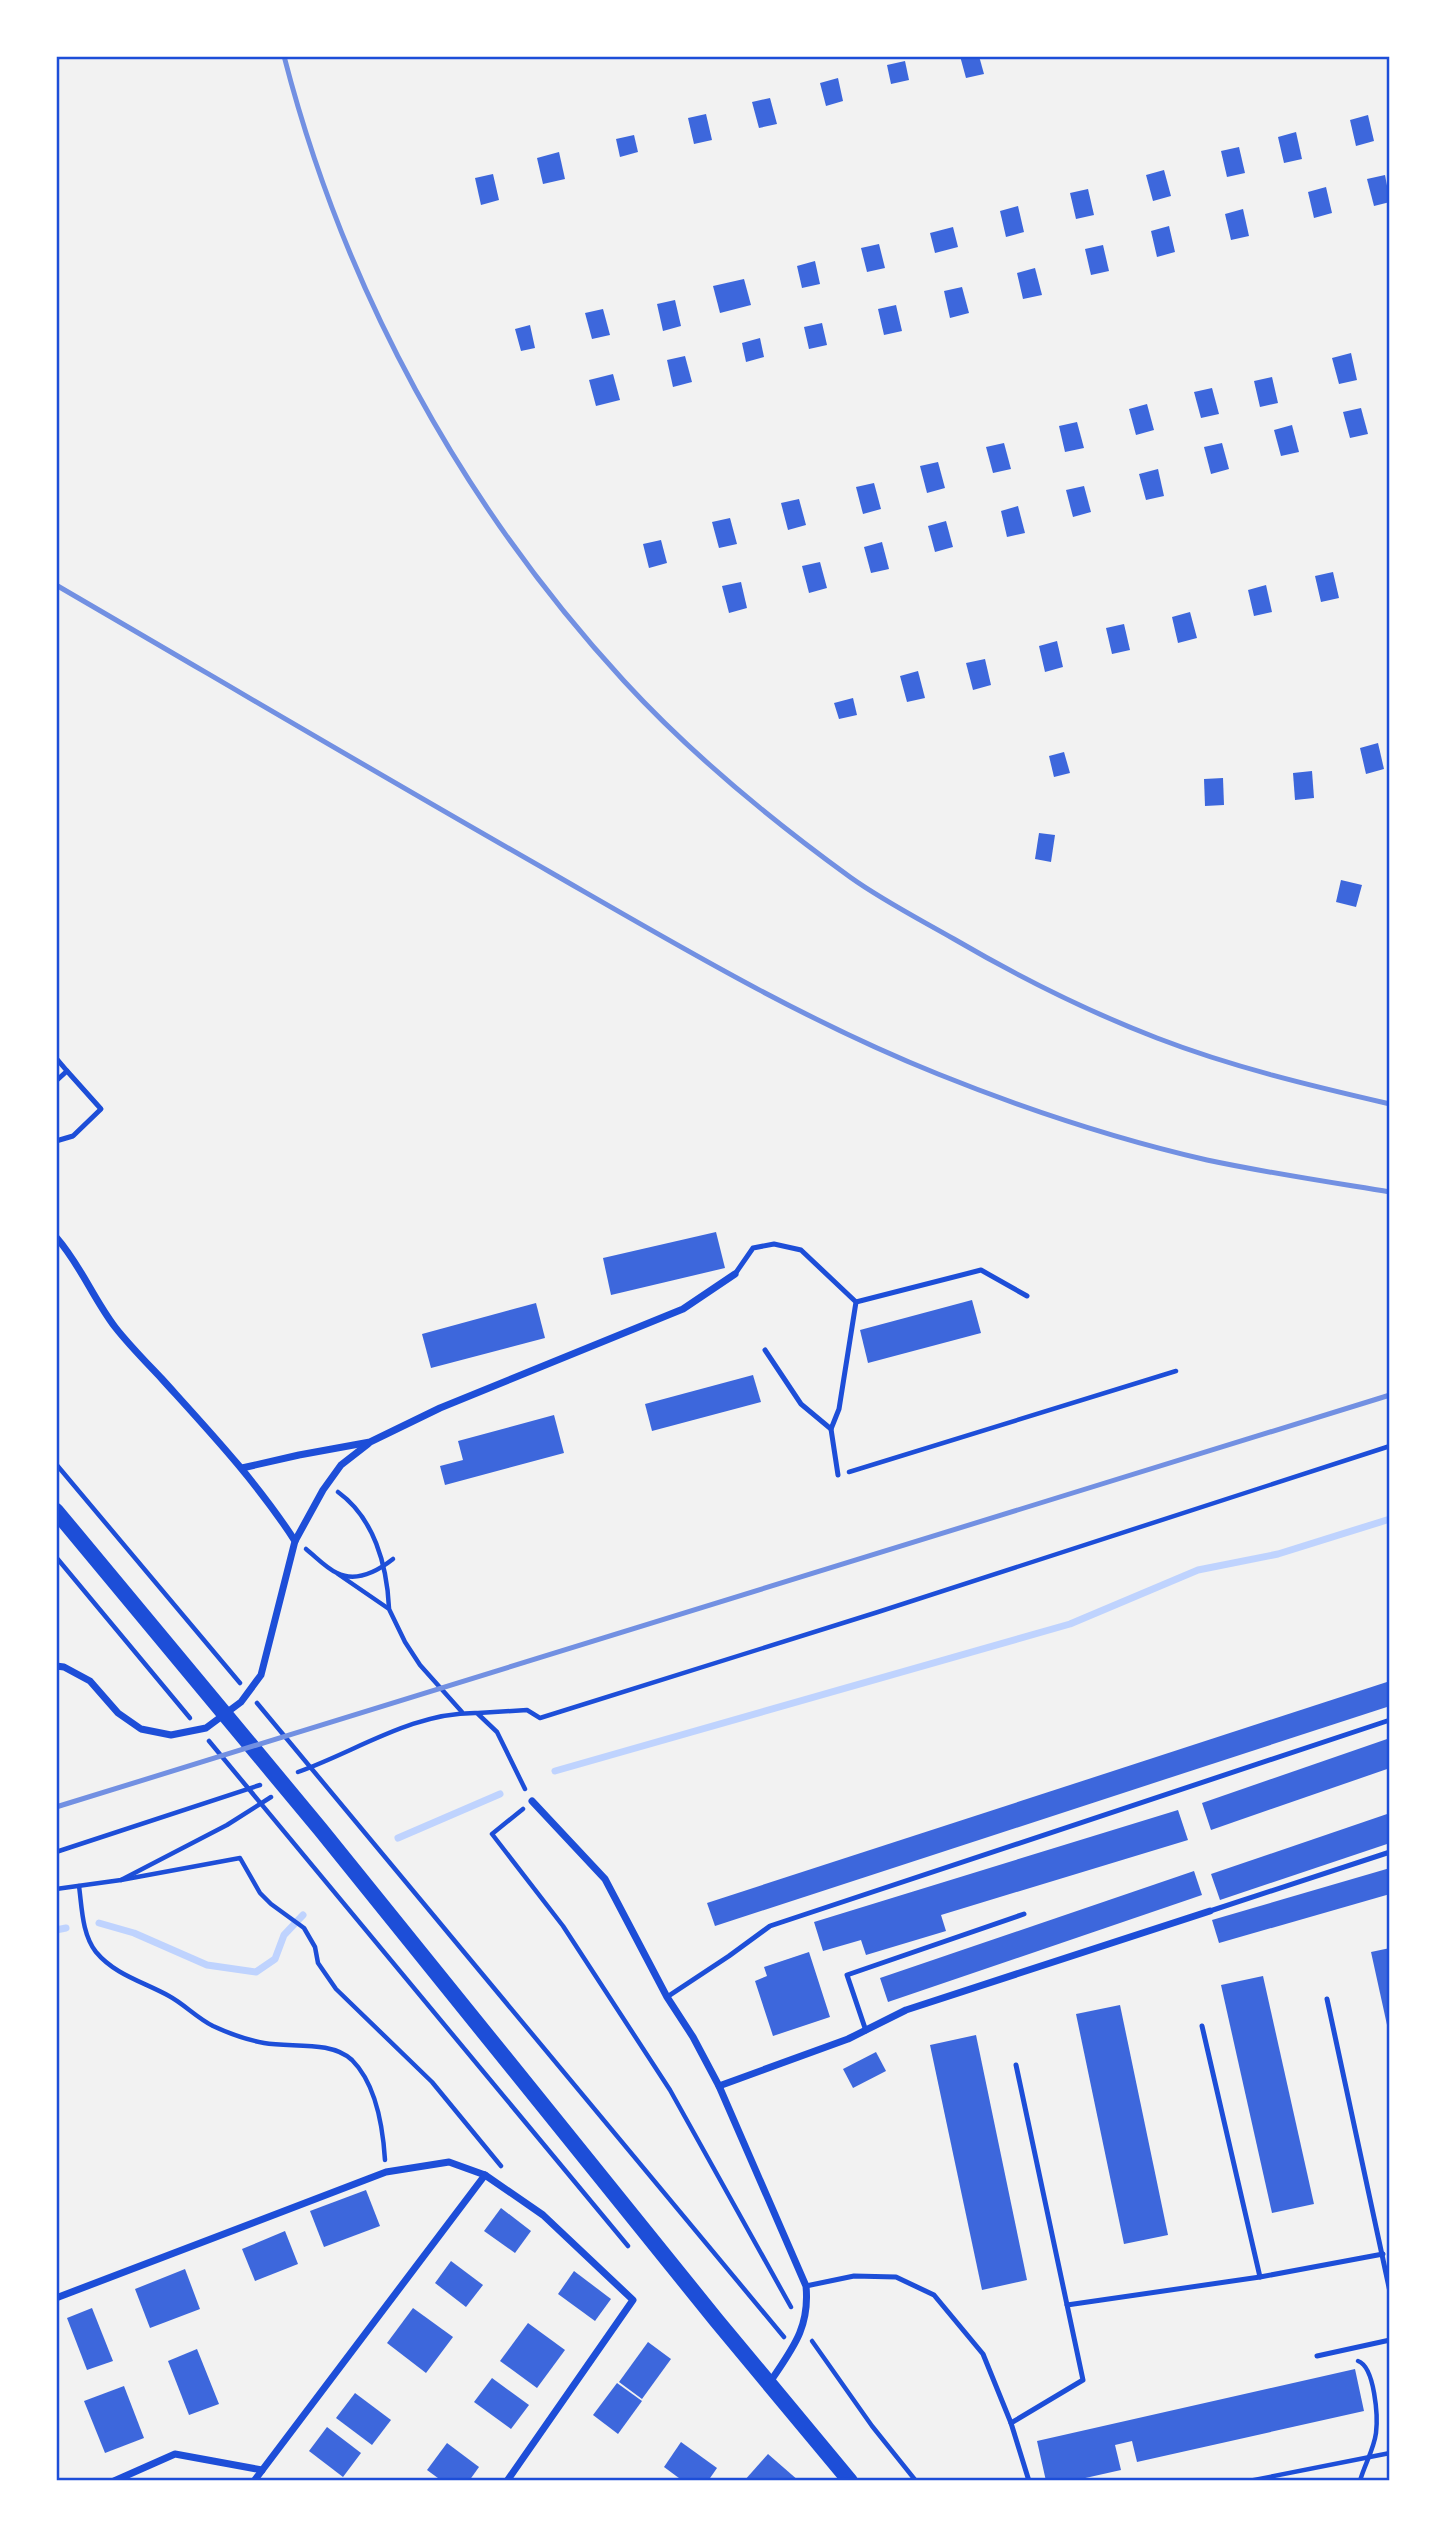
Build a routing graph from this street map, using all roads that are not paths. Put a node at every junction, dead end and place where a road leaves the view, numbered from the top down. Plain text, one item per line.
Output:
1 (56, 1058) edge
2 (67, 1071) junction
3 (56, 1081) edge
4 (56, 1141) edge
5 (56, 1237) edge
6 (735, 1274) joint
7 (1027, 1296) dead end
8 (856, 1302) junction
9 (765, 1350) dead end
10 (831, 1429) junction
11 (370, 1442) junction
12 (242, 1468) junction
13 (838, 1475) road end
14 (56, 1511) edge
15 (295, 1541) junction
16 (56, 1666) edge
17 (1390, 1720) edge
18 (532, 1801) road end
19 (1390, 1852) edge
20 (1210, 1911) joint
21 (1024, 1914) dead end
22 (667, 1997) junction
23 (1326, 1999) dead end
24 (1202, 2026) dead end
25 (866, 2031) junction
26 (1016, 2065) dead end
27 (719, 2086) junction
28 (485, 2175) junction
29 (1383, 2254) junction
30 (1260, 2277) junction
31 (806, 2286) junction
32 (1390, 2292) edge
33 (56, 2298) edge
34 (1067, 2305) junction
35 (1390, 2340) edge
36 (1317, 2356) dead end
37 (770, 2382) junction
38 (1011, 2423) junction
39 (262, 2470) junction
40 (114, 2481) edge
41 (254, 2481) edge
42 (507, 2481) edge
43 (850, 2481) edge
44 (1029, 2481) edge

1 - 2 lane
2 - 3 lane
2 - 4 lane
5 - 12 street
6 - 8 lane
6 - 11 street
7 - 8 lane
8 - 10 lane
9 - 10 lane
10 - 13 lane
11 - 12 street
11 - 15 street
12 - 15 street
14 - 37 main road
15 - 16 street
17 - 22 lane
18 - 22 street
19 - 20 lane
20 - 25 street
21 - 25 lane
22 - 27 street
23 - 29 lane
24 - 30 lane
25 - 27 street
26 - 34 lane
27 - 31 street
28 - 33 street
28 - 39 street
28 - 42 street
29 - 30 lane
29 - 32 lane
30 - 34 lane
31 - 37 street
31 - 38 lane
34 - 38 lane
35 - 36 lane
37 - 43 main road
38 - 44 lane
39 - 40 street
39 - 41 street

